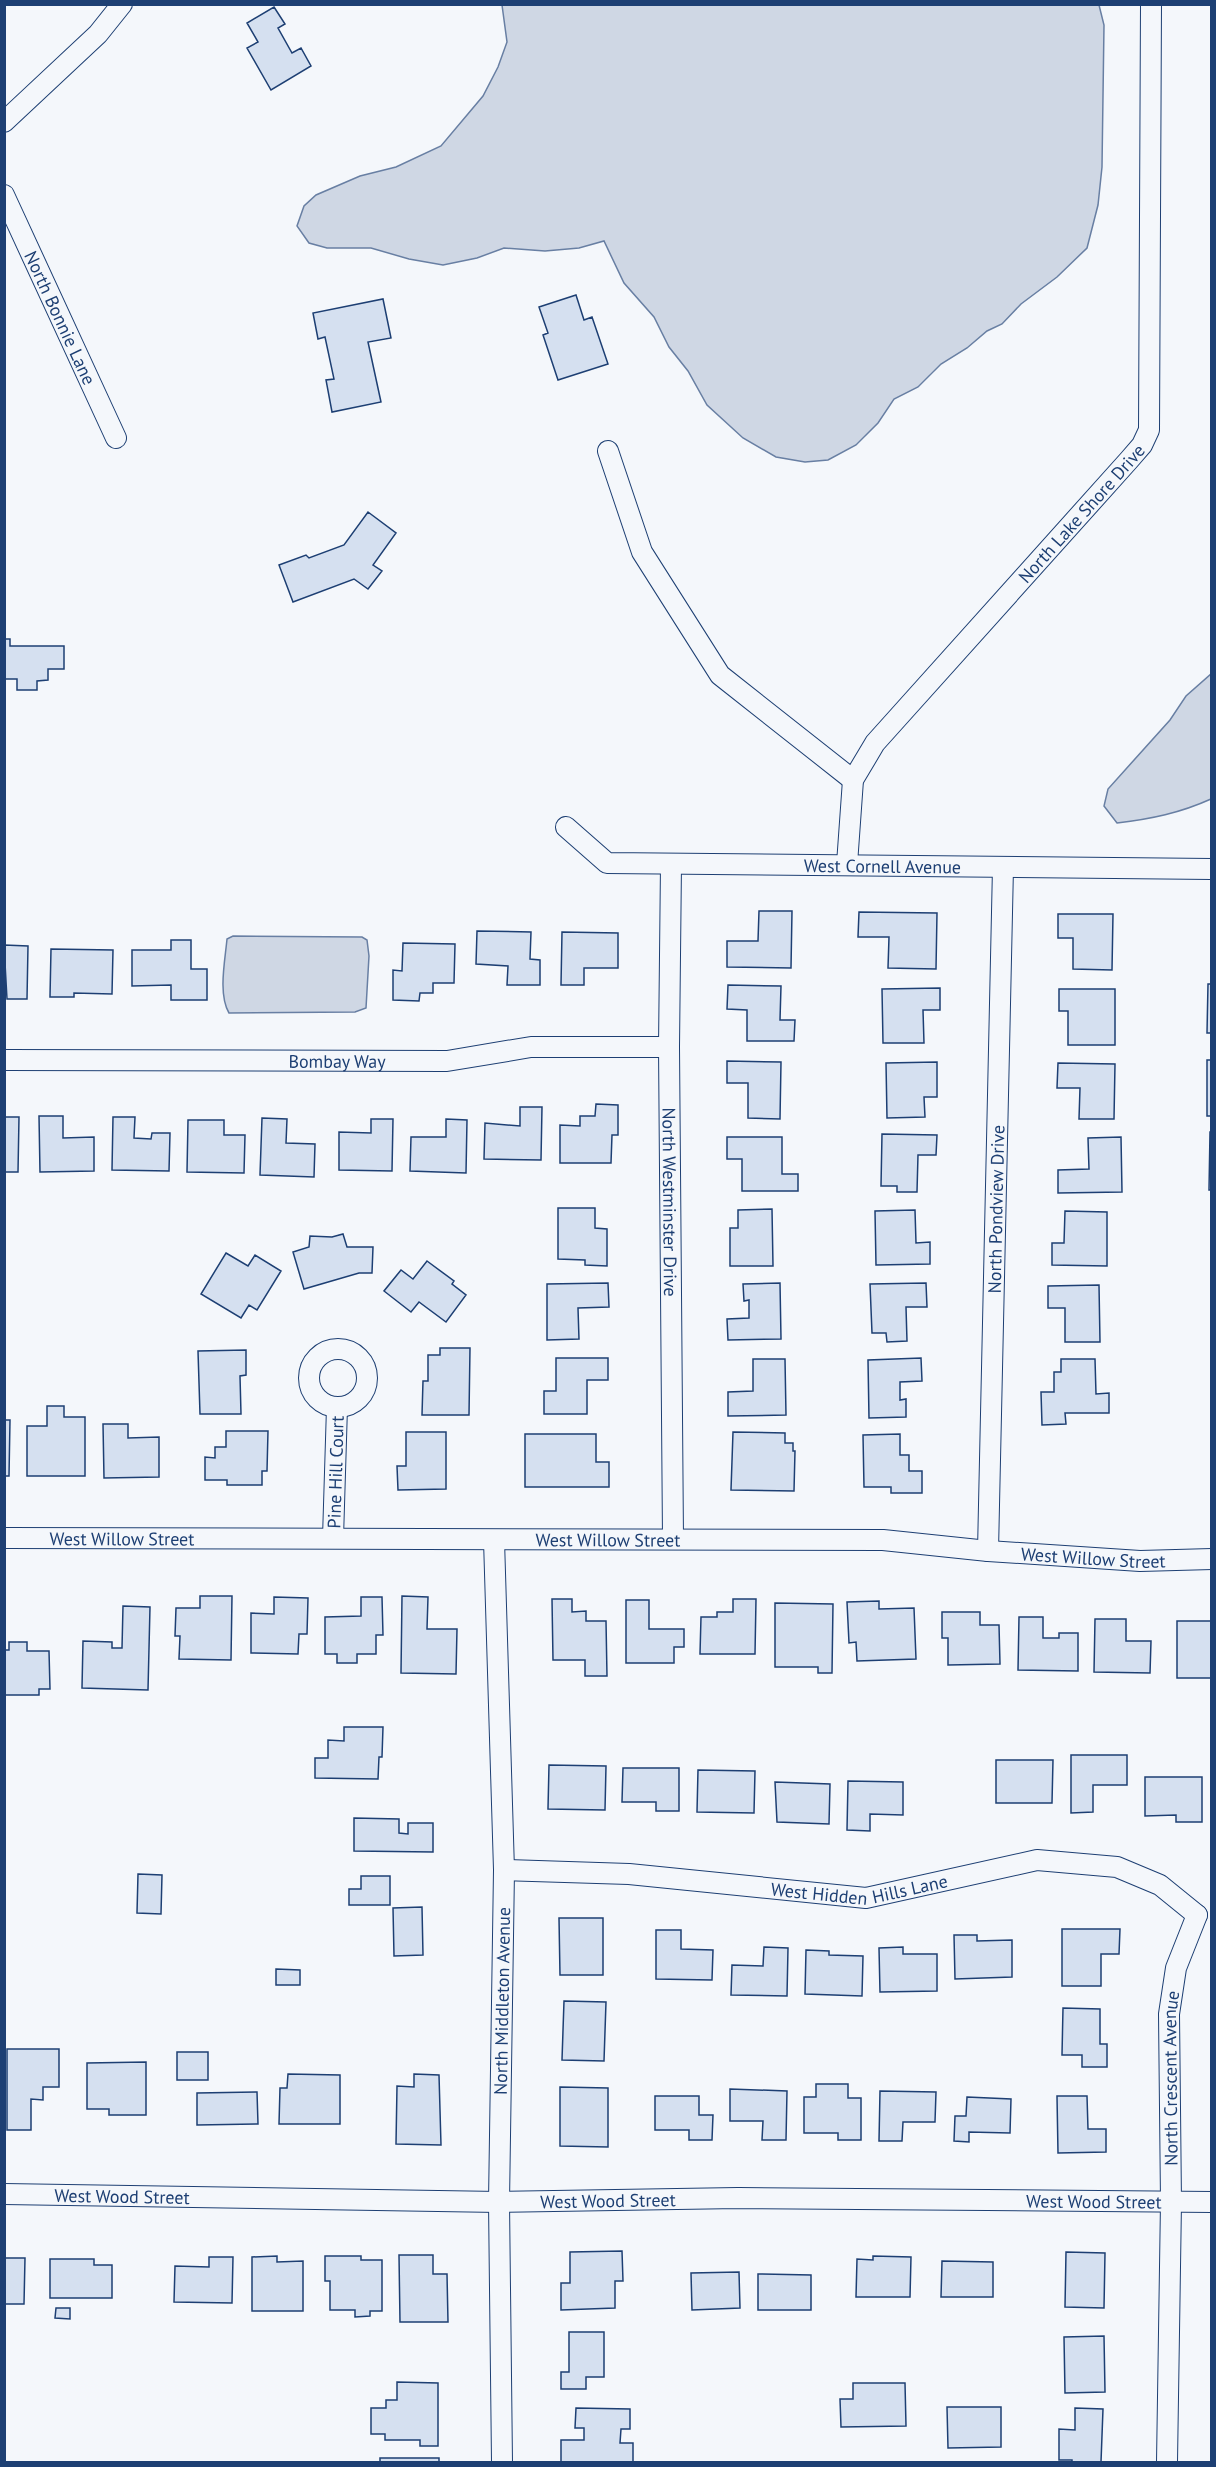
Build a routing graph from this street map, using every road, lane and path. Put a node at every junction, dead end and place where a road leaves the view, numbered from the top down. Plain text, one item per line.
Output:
1 (122, 4) edge
2 (1151, 4) edge
3 (4, 122) edge
4 (4, 195) edge
5 (116, 438) dead end
6 (608, 451) dead end
7 (853, 780) junction
8 (566, 827) dead end
9 (671, 864) junction
10 (847, 864) junction
11 (1003, 867) junction
12 (1212, 869) edge
13 (669, 1047) junction
14 (4, 1060) edge
15 (337, 1407) dead end
16 (4, 1538) edge
17 (333, 1538) junction
18 (673, 1539) junction
19 (494, 1540) junction
20 (988, 1551) junction
21 (1212, 1559) edge
22 (504, 1870) junction
23 (1204, 1911) edge
24 (4, 2194) edge
25 (499, 2202) junction
26 (1171, 2202) junction
27 (1212, 2202) edge
28 (502, 2463) edge
29 (1167, 2463) edge

1 - 3 street
2 - 7 street, North Lake Shore Drive
4 - 5 street, North Bonnie Lane
6 - 7 street
7 - 10 street, North Lake Shore Drive
8 - 9 street, West Cornell Avenue
9 - 10 street, West Cornell Avenue
9 - 13 street, North Westminster Drive
10 - 11 street, West Cornell Avenue
11 - 12 street, West Cornell Avenue
11 - 20 street, North Pondview Drive
13 - 14 street, Bombay Way
13 - 18 street, North Westminster Drive
15 - 17 street, Pine Hill Court
16 - 17 street, West Willow Street
17 - 19 street, West Willow Street
18 - 19 street, West Willow Street
18 - 20 street, West Willow Street
19 - 22 street, North Middleton Avenue
20 - 21 street, West Willow Street
22 - 23 street, West Hidden Hills Lane
22 - 25 street, North Middleton Avenue
23 - 26 street, North Crescent Avenue
24 - 25 street, West Wood Street
25 - 26 street, West Wood Street
25 - 28 street, North Middleton Avenue
26 - 27 street, West Wood Street
26 - 29 street, North Crescent Avenue

